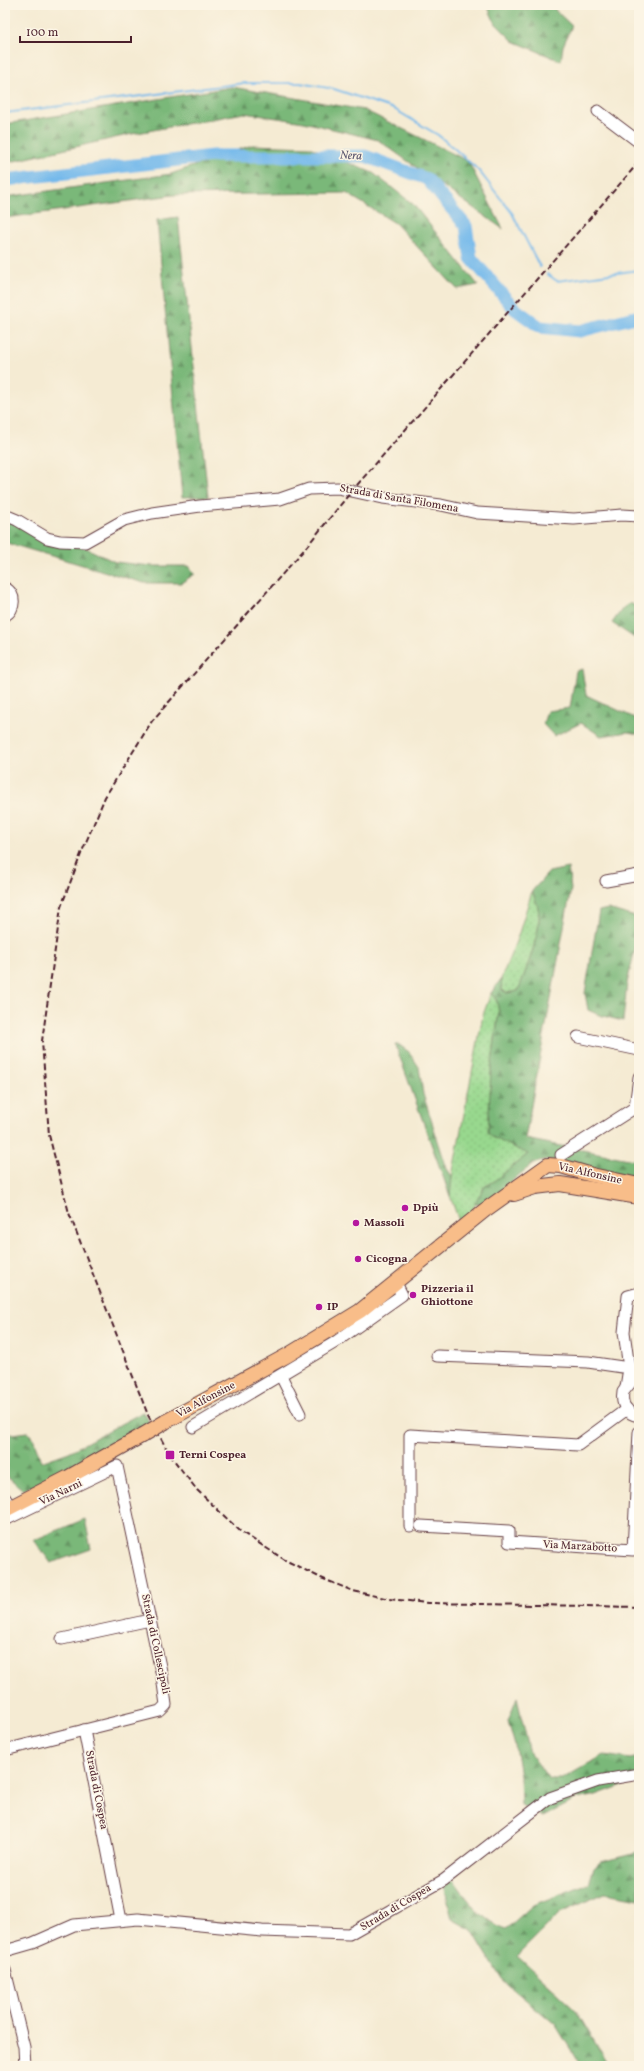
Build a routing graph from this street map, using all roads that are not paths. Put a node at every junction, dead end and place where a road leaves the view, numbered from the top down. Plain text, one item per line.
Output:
1 (598, 111) dead end
2 (639, 142) edge
3 (5, 515) edge
4 (639, 516) edge
5 (5, 588) edge
6 (5, 615) edge
7 (639, 875) edge
8 (606, 881) dead end
9 (578, 1037) dead end
10 (639, 1050) edge
11 (639, 1077) edge
12 (637, 1106) edge
13 (561, 1160) junction
14 (560, 1184) junction
15 (639, 1185) edge
16 (504, 1197) junction
17 (639, 1197) edge
18 (396, 1284) junction
19 (639, 1292) edge
20 (437, 1356) dead end
21 (629, 1368) junction
22 (281, 1376) junction
23 (639, 1376) edge
24 (639, 1380) edge
25 (626, 1387) junction
26 (626, 1410) junction
27 (300, 1414) dead end
28 (639, 1416) edge
29 (193, 1427) dead end
30 (639, 1432) edge
31 (117, 1466) joint
32 (6, 1509) edge
33 (150, 1620) junction
34 (62, 1639) dead end
35 (84, 1730) junction
36 (5, 1750) edge
37 (639, 1774) edge
38 (121, 1920) junction
39 (5, 1951) edge
40 (5, 1970) edge
41 (25, 2066) edge

1 - 2 street
3 - 4 street, Strada di Santa Filomena
5 - 6 street
7 - 8 street
9 - 10 street
11 - 12 street
12 - 13 street
13 - 14 street
13 - 15 main road, Via Alfonsine
13 - 16 main road, Via Alfonsine
14 - 16 main road, Via Alfonsine
14 - 17 main road, Via Alfonsine
16 - 18 main road, Via Alfonsine
18 - 22 street, Via Alfonsine
18 - 32 main road, Via Alfonsine, bridge
19 - 21 street
20 - 21 street
21 - 23 street
21 - 25 street
22 - 27 street
22 - 29 street, Via Alfonsine
24 - 25 street
25 - 26 street
26 - 28 street
26 - 30 street, Via Marzabotto
31 - 32 street, Via Narni
31 - 33 street, Strada di Collescipoli
33 - 34 street, Strada di Collescipoli
33 - 35 street, Strada di Collescipoli
35 - 36 street, Strada di Collescipoli
35 - 38 street, Strada di Cospea
37 - 38 street, Strada di Cospea
38 - 39 street, Strada di Cospea
40 - 41 street

